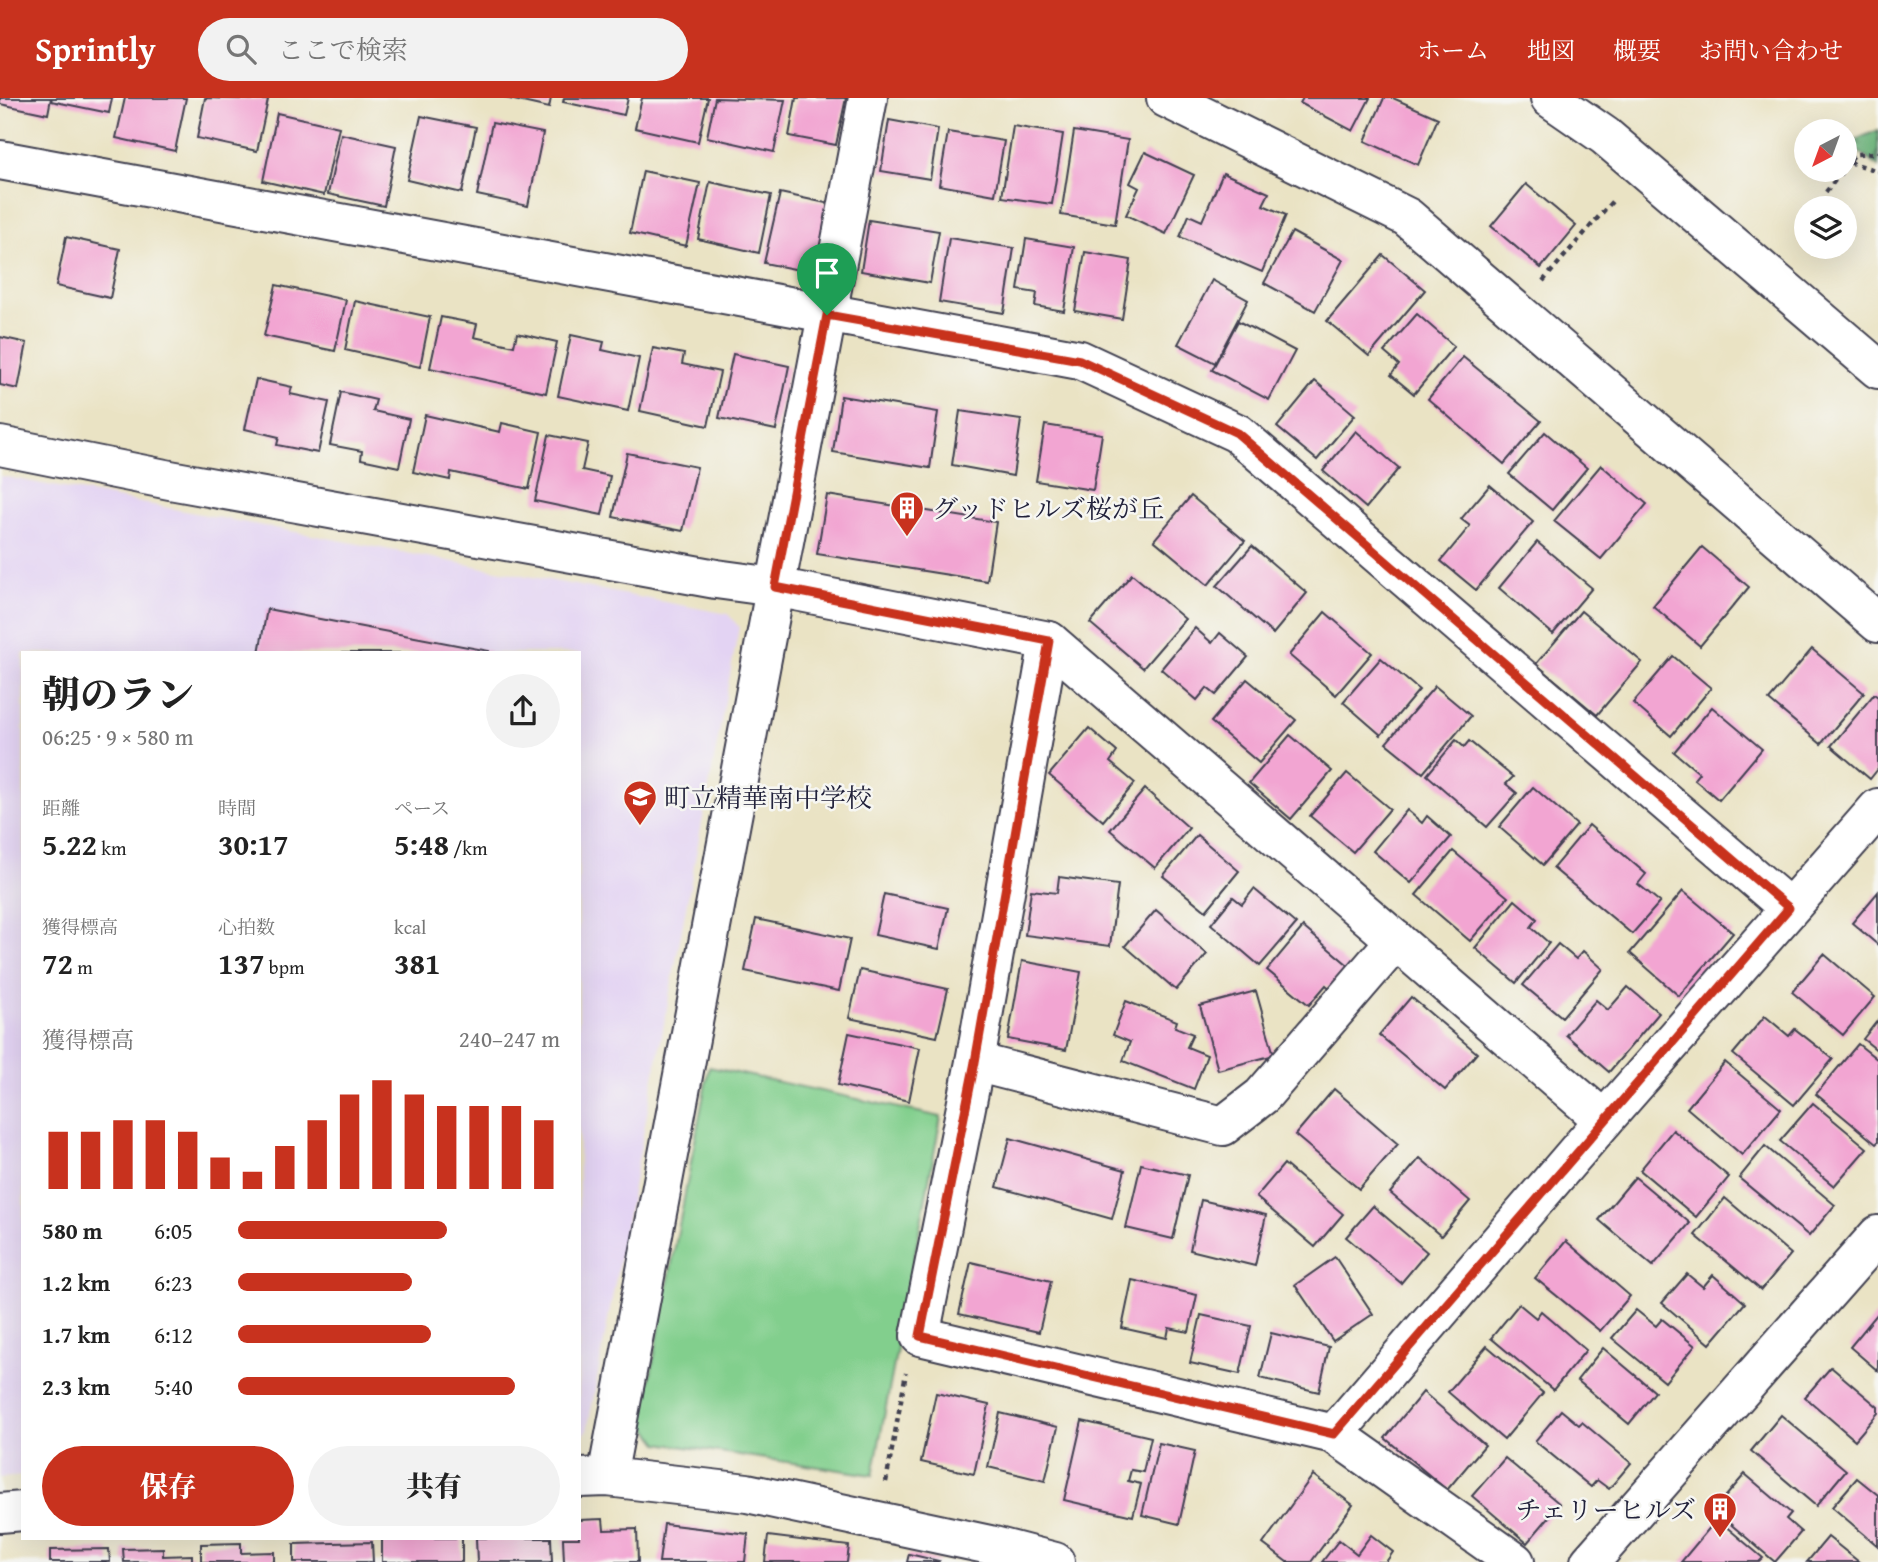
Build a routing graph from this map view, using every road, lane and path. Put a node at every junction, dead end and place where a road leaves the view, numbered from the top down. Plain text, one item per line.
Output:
1 (868, 98) edge
2 (1166, 98) edge
3 (1550, 98) edge
4 (1878, 153) edge
5 (1857, 155) edge
6 (0, 160) edge
7 (1857, 164) edge
8 (1878, 171) edge
9 (1834, 182) edge
10 (1826, 192) dead end
11 (1616, 197) dead end
12 (1517, 311) junction
13 (827, 315) junction
14 (1878, 369) edge
15 (0, 446) edge
16 (775, 587) junction
17 (1878, 623) edge
18 (1049, 641) junction
19 (1878, 808) edge
20 (1789, 908) junction
21 (1396, 940) junction
22 (975, 1062) junction
23 (1604, 1119) junction
24 (1878, 1236) edge
25 (920, 1336) junction
26 (1334, 1434) junction
27 (593, 1477) edge
28 (21, 1511) edge
29 (0, 1513) edge
30 (879, 1521) junction
31 (1055, 1562) edge
32 (1515, 1562) edge
33 (1590, 1562) edge

1 - 13 street
2 - 12 street
3 - 14 street
4 - 5 path
6 - 13 street
7 - 8 path
9 - 10 path
11 - 12 path
12 - 17 street
13 - 16 street
13 - 20 street
15 - 16 street
16 - 18 street
16 - 27 street
18 - 21 street
18 - 22 street
19 - 20 street
20 - 23 street
21 - 22 street
21 - 23 street
22 - 25 street
23 - 26 street
24 - 33 street
25 - 26 street
25 - 30 path
26 - 32 street
27 - 30 street
28 - 29 street
30 - 31 street

